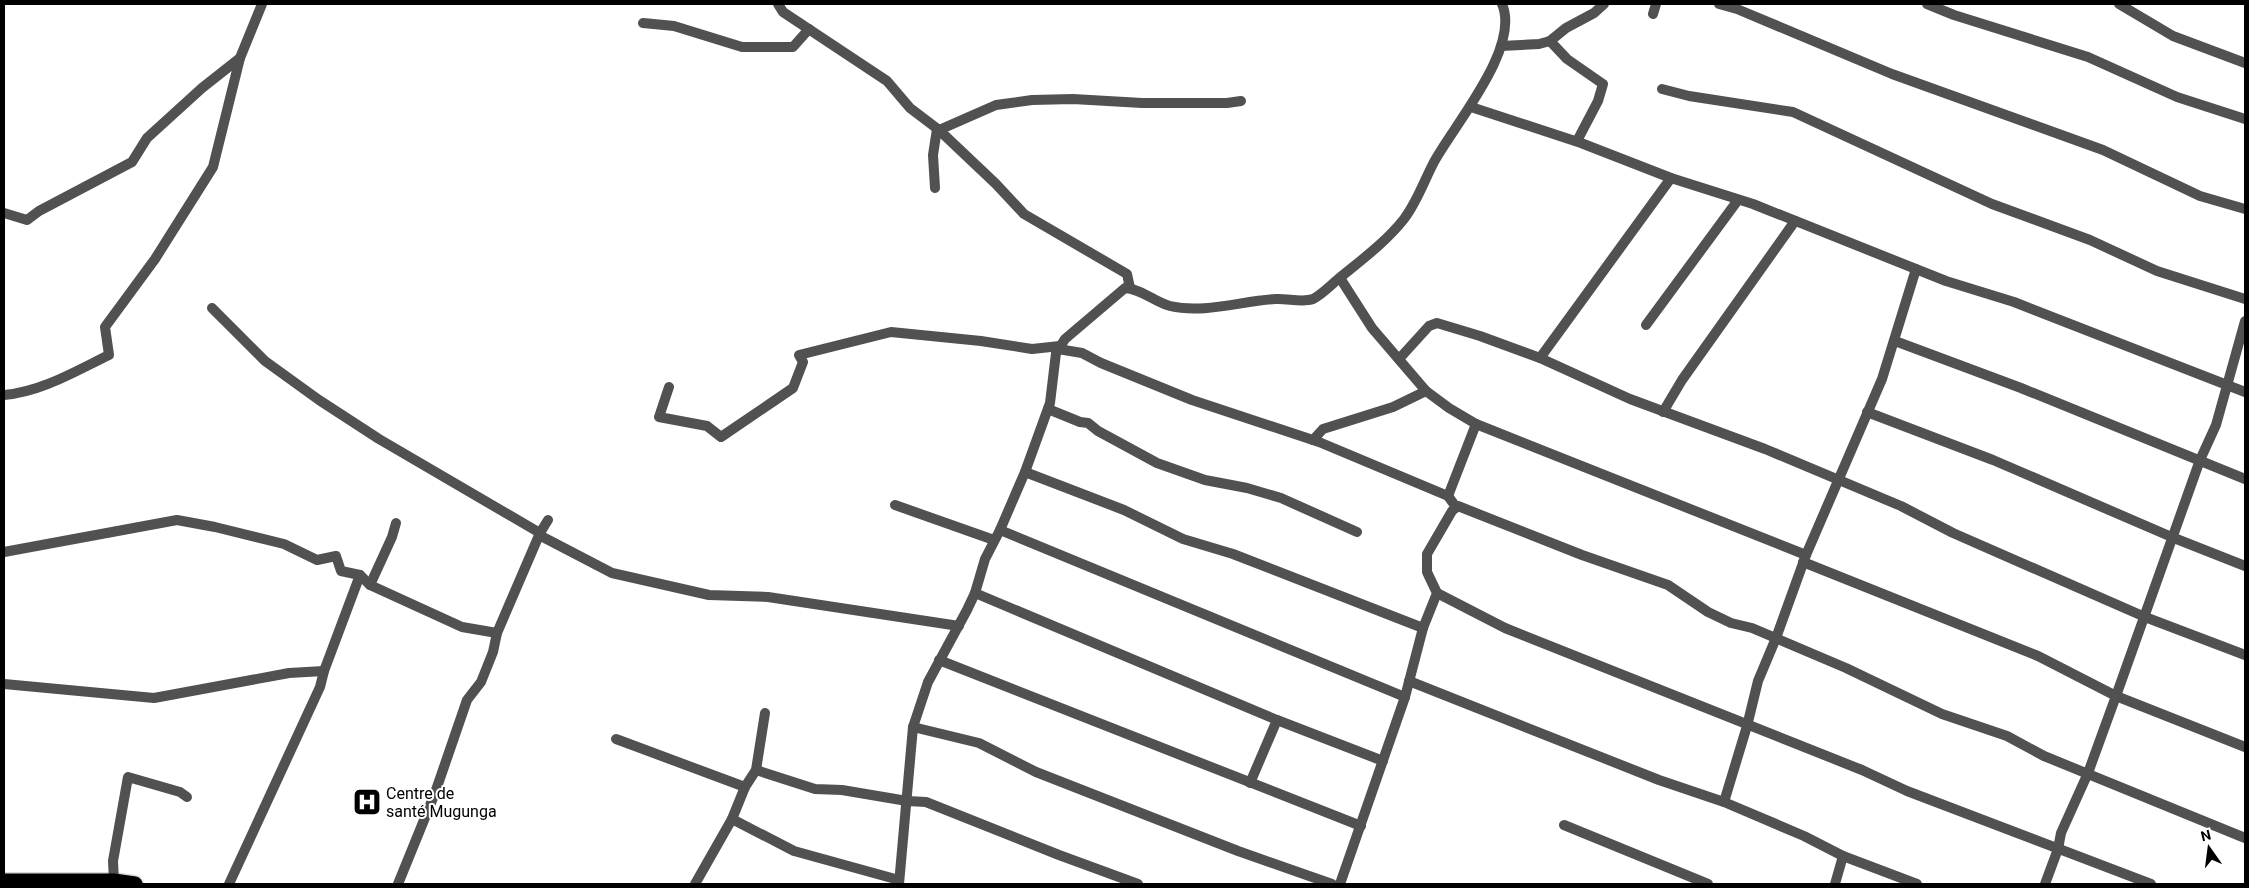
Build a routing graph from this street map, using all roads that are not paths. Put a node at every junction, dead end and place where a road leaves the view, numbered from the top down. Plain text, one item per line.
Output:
1 (262, 4) edge
2 (778, 4) edge
3 (1502, 4) edge
4 (1604, 4) edge
5 (1719, 4) edge
6 (1927, 4) edge
7 (2119, 4) edge
8 (643, 23) dead end
9 (809, 28) junction
10 (1550, 41) junction
11 (1501, 46) junction
12 (240, 58) junction
13 (2245, 63) edge
14 (1662, 89) dead end
15 (1241, 101) dead end
16 (1471, 107) junction
17 (2245, 120) edge
18 (938, 130) junction
19 (1577, 141) junction
20 (1671, 178) junction
21 (935, 188) dead end
22 (1738, 200) junction
23 (2245, 210) edge
24 (4, 213) edge
25 (1795, 221) junction
26 (1916, 269) junction
27 (1340, 278) junction
28 (1130, 288) junction
29 (2245, 299) edge
30 (212, 308) dead end
31 (2245, 321) edge
32 (1646, 325) dead end
33 (1895, 341) junction
34 (1059, 348) junction
35 (1540, 358) junction
36 (1399, 359) junction
37 (2228, 385) junction
38 (669, 387) dead end
39 (1426, 391) junction
40 (2245, 392) edge
41 (4, 395) edge
42 (1048, 409) junction
43 (1663, 412) junction
44 (1867, 412) junction
45 (1476, 424) junction
46 (1313, 440) junction
47 (2200, 460) junction
48 (1025, 472) junction
49 (2245, 479) edge
50 (1837, 481) junction
51 (1448, 496) junction
52 (895, 505) dead end
53 (1456, 506) junction
54 (548, 520) dead end
55 (396, 523) dead end
56 (1000, 530) junction
57 (1356, 532) dead end
58 (540, 534) junction
59 (2174, 538) junction
60 (994, 540) junction
61 (4, 552) edge
62 (1804, 559) junction
63 (2245, 566) edge
64 (360, 575) junction
65 (370, 585) junction
66 (975, 592) junction
67 (1437, 593) junction
68 (2145, 617) junction
69 (959, 626) junction
70 (1424, 628) junction
71 (497, 633) junction
72 (1776, 638) junction
73 (2245, 655) edge
74 (939, 660) junction
75 (324, 671) junction
76 (1409, 681) junction
77 (4, 684) edge
78 (2116, 696) junction
79 (1405, 697) junction
80 (764, 713) dead end
81 (1277, 720) junction
82 (1747, 726) junction
83 (913, 727) junction
84 (616, 739) dead end
85 (2245, 747) edge
86 (1383, 761) junction
87 (756, 770) junction
88 (2088, 773) junction
89 (1250, 783) junction
90 (745, 787) junction
91 (187, 797) dead end
92 (907, 801) junction
93 (1724, 802) junction
94 (732, 819) junction
95 (1564, 825) dead end
96 (1361, 826) junction
97 (2245, 838) edge
98 (2058, 849) junction
99 (1843, 856) junction
100 (4, 881) edge
101 (114, 881) junction
102 (899, 882) edge
103 (22, 883) edge
104 (135, 884) edge
105 (229, 884) edge
106 (398, 884) edge
107 (694, 884) edge
108 (1138, 884) edge
109 (1332, 884) edge
110 (1340, 884) edge
111 (1708, 884) edge
112 (1835, 884) edge
113 (1917, 884) edge
114 (2045, 884) edge
115 (2151, 884) edge

1 - 12 street
2 - 9 street
3 - 11 street
4 - 10 street
5 - 23 street
6 - 17 street
7 - 13 street
8 - 9 street
9 - 18 street
10 - 11 street
10 - 19 street
11 - 16 street
12 - 24 street
12 - 41 street
14 - 29 street
15 - 18 street
16 - 19 street
16 - 27 street
18 - 21 street
18 - 28 street
19 - 20 street
20 - 22 street
20 - 35 street
22 - 25 street
22 - 32 street
25 - 26 street
25 - 43 street
26 - 33 street
26 - 37 street
27 - 28 street
27 - 36 street
28 - 34 street
30 - 58 street
31 - 37 street
33 - 44 street
33 - 47 street
34 - 38 street
34 - 42 street
34 - 46 street
35 - 36 street
35 - 43 street
36 - 39 street
37 - 40 street
37 - 47 street
39 - 45 street
39 - 46 street
42 - 48 street
42 - 57 street
43 - 50 street
44 - 50 street
44 - 59 street
45 - 51 street
45 - 62 street
46 - 51 street
47 - 49 street
47 - 59 street
48 - 56 street
48 - 70 street
50 - 62 street
50 - 68 street
51 - 53 street
52 - 60 street
53 - 67 street
53 - 72 street
54 - 58 street
55 - 65 street
56 - 60 street
56 - 79 street
58 - 69 street
58 - 71 street
59 - 63 street
59 - 68 street
60 - 66 street
61 - 64 street
62 - 72 street
62 - 78 street
64 - 65 street
64 - 75 street
65 - 71 street
66 - 69 street
66 - 81 street
67 - 70 street
67 - 82 street
68 - 73 street
68 - 78 street
69 - 74 street
70 - 76 street
71 - 106 street
72 - 82 street
72 - 88 street
74 - 83 street
74 - 89 street
75 - 77 street
75 - 105 street
76 - 79 street
76 - 93 street
78 - 85 street
78 - 88 street
79 - 86 street
80 - 87 street
81 - 86 street
81 - 89 street
82 - 93 street
82 - 98 street
83 - 92 street
83 - 109 street
84 - 90 street
86 - 96 street
87 - 90 street
87 - 92 street
88 - 97 street
88 - 98 street
89 - 96 street
90 - 94 street
91 - 101 street
92 - 102 street
92 - 108 street
93 - 99 street
94 - 102 street
94 - 107 street
95 - 111 street
96 - 110 street
98 - 114 street
98 - 115 street
99 - 112 street
99 - 113 street
100 - 103 highway
101 - 103 highway
101 - 104 highway

